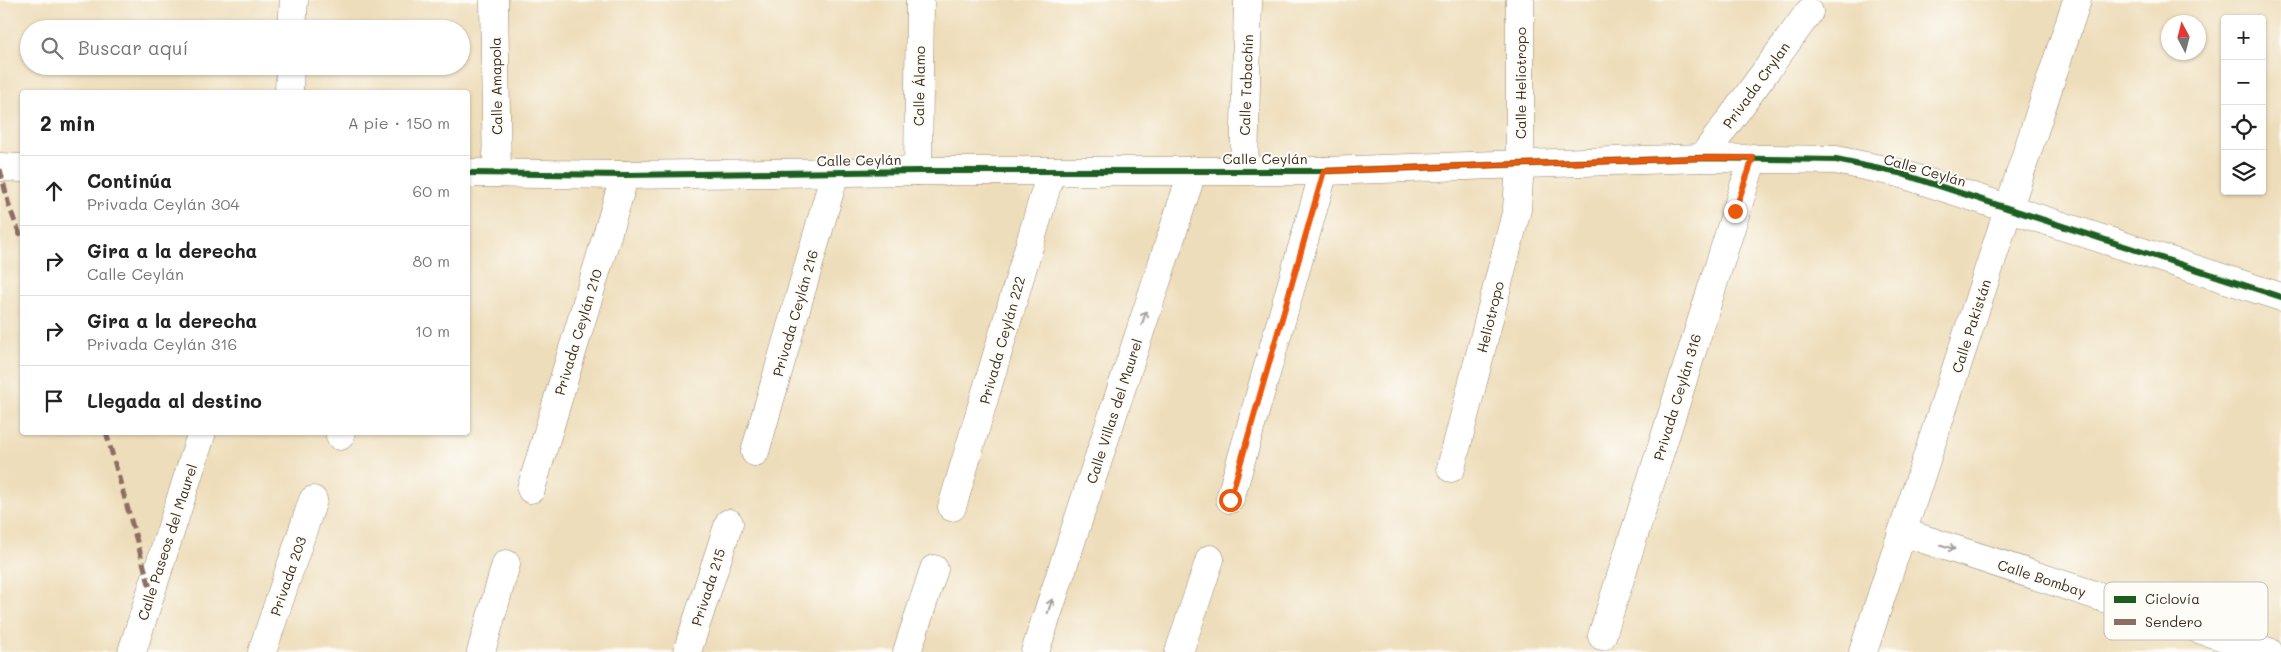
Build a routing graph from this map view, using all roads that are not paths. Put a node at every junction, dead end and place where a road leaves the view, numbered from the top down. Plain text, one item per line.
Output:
1 (294, 0) edge
2 (494, 0) edge
3 (920, 0) edge
4 (1248, 0) edge
5 (1520, 0) edge
6 (2077, 0) edge
7 (1809, 12) dead end
8 (293, 20) edge
9 (289, 75) edge
10 (288, 90) edge
11 (1702, 158) junction
12 (1753, 158) junction
13 (1520, 166) junction
14 (0, 167) edge
15 (20, 168) edge
16 (1193, 170) junction
17 (1244, 170) junction
18 (918, 171) junction
19 (1324, 171) junction
20 (1051, 172) junction
21 (470, 173) edge
22 (497, 173) junction
23 (834, 173) junction
24 (625, 175) junction
25 (2010, 209) junction
26 (2281, 297) edge
27 (201, 435) edge
28 (755, 452) dead end
29 (1451, 468) dead end
30 (531, 489) dead end
31 (313, 500) dead end
32 (1230, 500) dead end
33 (952, 507) dead end
34 (729, 522) dead end
35 (1902, 532) junction
36 (1210, 558) dead end
37 (506, 564) dead end
38 (934, 569) dead end
39 (2104, 598) edge
40 (1602, 636) dead end
41 (2232, 640) edge
42 (132, 652) edge
43 (262, 652) edge
44 (481, 652) edge
45 (687, 652) edge
46 (907, 652) edge
47 (1035, 652) edge
48 (1179, 652) edge
49 (1863, 652) edge
50 (2269, 652) edge

1 - 8 street
2 - 22 street, Calle Amapola
3 - 18 street, Calle Álamo
4 - 17 street, Calle Tabachín
5 - 13 street, Calle Heliotropo
6 - 25 street, Calle Pakistán
7 - 11 street, Privada Crylan
9 - 10 street
11 - 12 street, Calle Ceylán
11 - 13 street, Calle Ceylán
12 - 25 street, Calle Ceylán
12 - 40 street, Privada Ceylán 316
13 - 19 street, Calle Ceylán
13 - 29 street, Heliotropo
14 - 15 street
16 - 17 street, Calle Ceylán
16 - 20 street, Calle Ceylán
47 -> 16 street, Calle Villas del Maurel
17 - 19 street, Calle Ceylán
18 - 20 street, Calle Ceylán
18 - 23 street, Calle Ceylán
19 - 32 street
20 - 33 street, Privada Ceylán 222
21 - 22 street, Calle Ceylán
22 - 24 street, Calle Ceylán
23 - 24 street, Calle Ceylán
23 - 28 street, Privada Ceylán 216
24 - 30 street, Privada Ceylán 210
25 - 26 street, Calle Ceylán
25 - 35 street, Calle Pakistán
27 - 42 street, Calle Paseos del Maurel
31 - 43 street, Privada 203
34 - 45 street, Privada 215
35 -> 39 street, Calle Bombay
35 - 49 street, Calle Pakistán
36 - 48 street
37 - 44 street
38 - 46 street
41 -> 50 street, Calle Bombay

